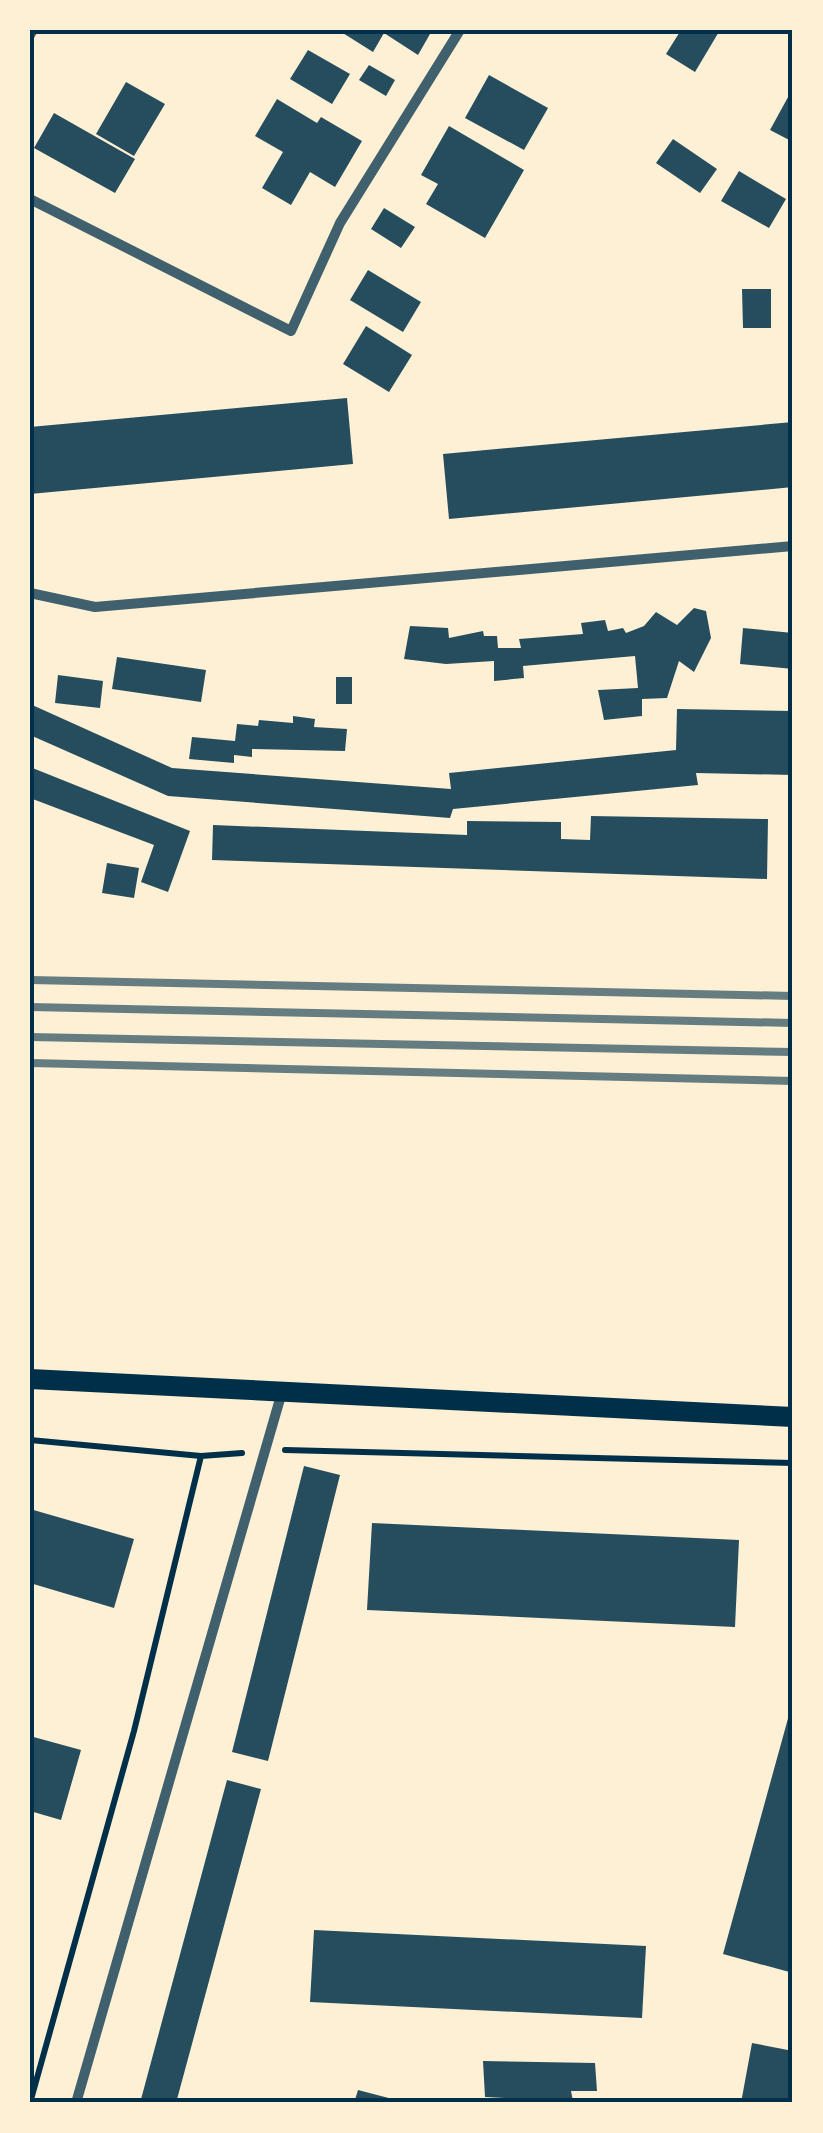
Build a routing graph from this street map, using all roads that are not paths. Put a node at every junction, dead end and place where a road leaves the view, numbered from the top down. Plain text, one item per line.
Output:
1 (460, 30) edge
2 (30, 199) edge
3 (793, 546) edge
4 (30, 593) edge
5 (30, 1378) edge
6 (282, 1392) junction
7 (793, 1416) edge
8 (76, 2103) edge

1 - 2 street
3 - 4 street
5 - 6 main road
6 - 7 main road
6 - 8 street

